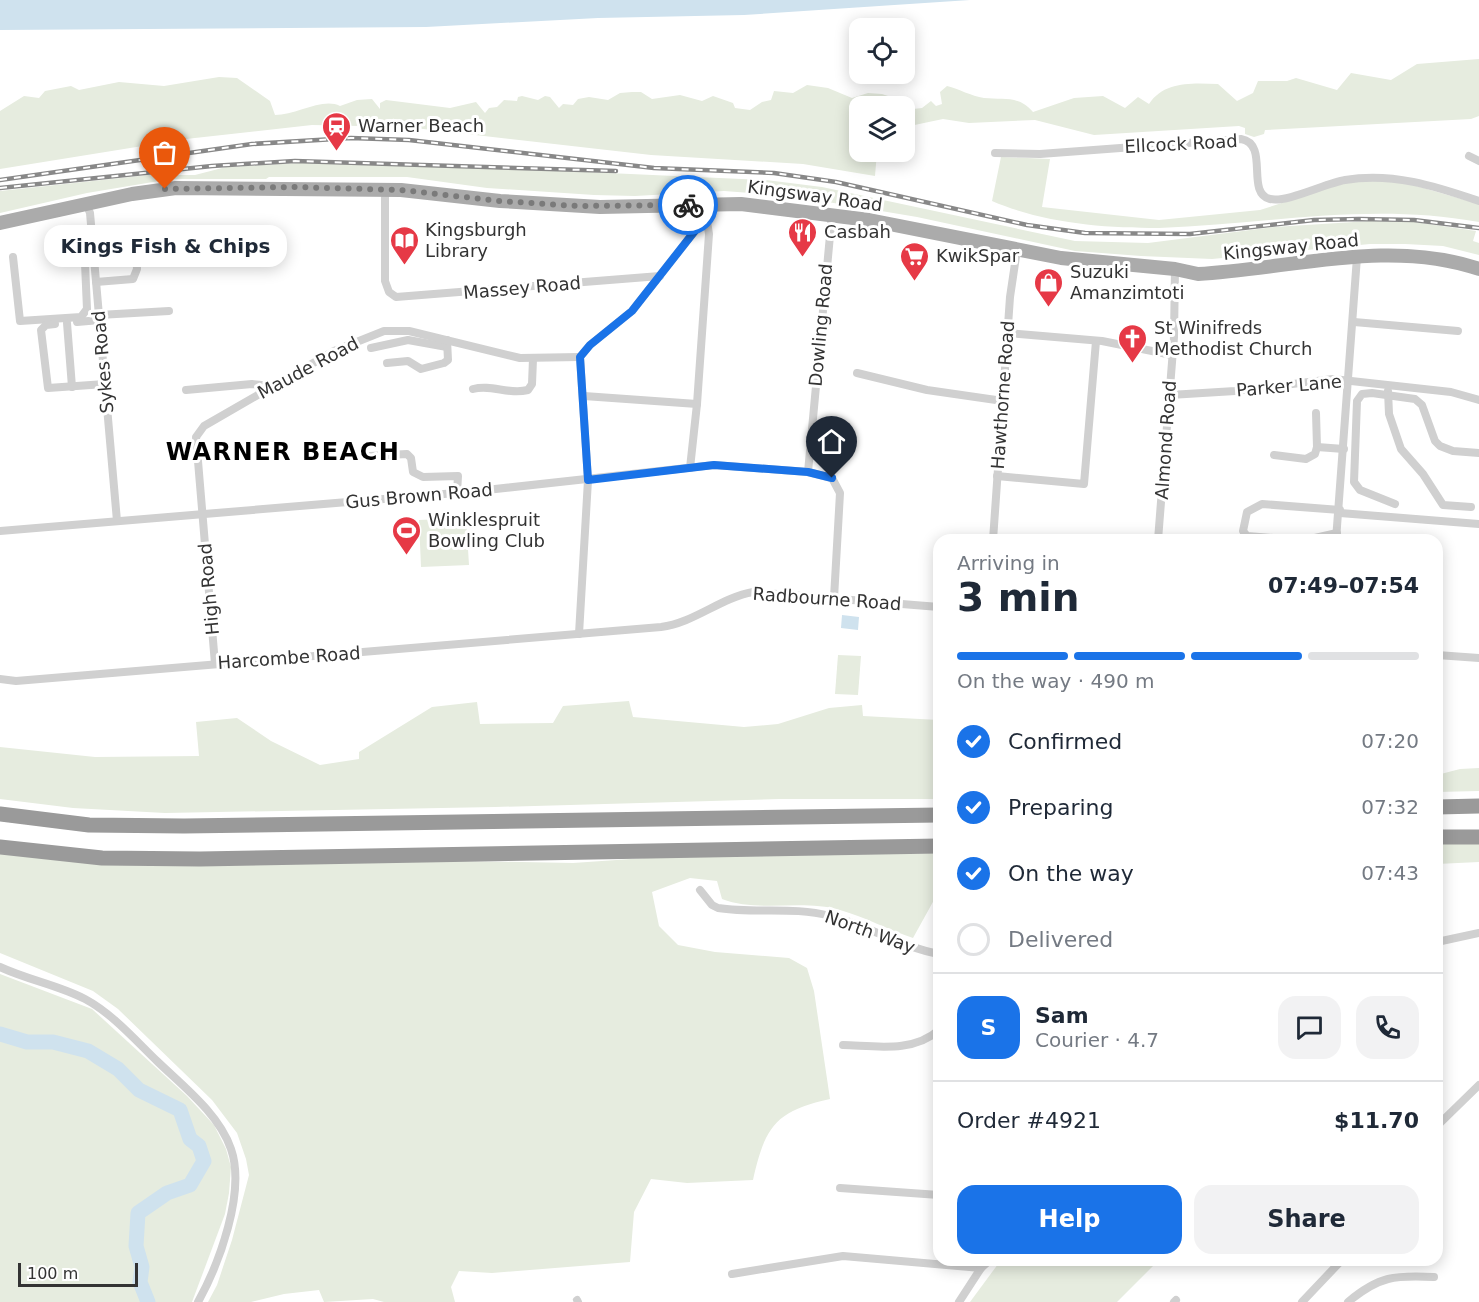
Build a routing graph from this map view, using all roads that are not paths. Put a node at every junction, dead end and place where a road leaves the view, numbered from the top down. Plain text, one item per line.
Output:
1 (994, 153) dead end
2 (385, 190) junction
3 (1479, 201) edge
4 (86, 203) junction
5 (705, 211) junction
6 (832, 214) junction
7 (0, 223) edge
8 (84, 240) dead end
9 (157, 246) dead end
10 (1017, 250) junction
11 (13, 257) dead end
12 (1357, 257) junction
13 (1175, 269) junction
14 (1479, 269) edge
15 (660, 276) junction
16 (97, 286) junction
17 (86, 292) junction
18 (169, 310) dead end
19 (100, 318) junction
20 (1354, 322) junction
21 (67, 323) junction
22 (1458, 332) dead end
23 (1008, 333) junction
24 (1096, 341) junction
25 (447, 344) junction
26 (371, 348) dead end
27 (1172, 355) junction
28 (580, 357) junction
29 (533, 359) junction
30 (387, 363) dead end
31 (857, 373) dead end
32 (1348, 381) junction
33 (105, 384) junction
34 (1389, 385) junction
35 (272, 386) junction
36 (72, 387) junction
37 (472, 389) dead end
38 (186, 390) dead end
39 (1170, 395) junction
40 (1387, 395) junction
41 (584, 396) junction
42 (1479, 400) edge
43 (1003, 401) junction
44 (698, 404) junction
45 (1316, 413) dead end
46 (1317, 447) junction
47 (1344, 449) junction
48 (1479, 453) edge
49 (1274, 455) dead end
50 (370, 456) dead end
51 (690, 468) junction
52 (808, 472) junction
53 (997, 477) junction
54 (588, 480) junction
55 (457, 493) junction
56 (1395, 504) dead end
57 (1471, 507) dead end
58 (1340, 512) junction
59 (202, 514) junction
60 (117, 521) junction
61 (1479, 524) edge
62 (0, 531) edge
63 (993, 534) edge
64 (1158, 534) edge
65 (1245, 534) edge
66 (1337, 534) edge
67 (834, 598) junction
68 (933, 606) edge
69 (579, 634) junction
70 (1443, 655) edge
71 (1479, 658) edge
72 (215, 664) junction
73 (0, 679) edge
74 (1479, 806) edge
75 (1443, 807) edge
76 (0, 814) edge
77 (933, 815) edge
78 (1443, 837) edge
79 (1479, 837) edge
80 (933, 846) edge
81 (0, 848) edge
82 (700, 890) dead end
83 (1479, 933) edge
84 (1443, 941) edge
85 (933, 953) edge
86 (0, 967) edge
87 (933, 1035) edge
88 (843, 1045) dead end
89 (1479, 1085) edge
90 (1443, 1120) edge
91 (840, 1188) dead end
92 (933, 1195) edge
93 (933, 1264) edge
94 (958, 1266) edge
95 (983, 1266) edge
96 (1336, 1266) edge
97 (981, 1268) junction
98 (732, 1274) dead end
99 (1434, 1277) dead end
100 (200, 1301) edge
101 (959, 1302) edge
102 (1302, 1302) edge
103 (1347, 1302) edge

1 - 3 street, Ellcock Road
2 - 4 main road, Kingsway Road
2 - 5 main road, Kingsway Road
2 - 15 street, Massey Road
4 - 7 main road, Kingsway Road
4 - 16 street, Sykes Road
5 - 6 main road, Kingsway Road
5 - 15 street
5 - 44 street
6 - 10 main road, Kingsway Road
6 - 52 street, Dowling Road
8 - 17 street
9 - 16 street
10 - 13 main road, Kingsway Road
10 - 23 street, Hawthorne Road
11 - 17 street
12 - 13 main road, Kingsway Road
12 - 14 main road, Kingsway Road
12 - 20 street
13 - 27 street, Almond Road
15 - 28 street
16 - 17 street
16 - 19 street, Sykes Road
18 - 19 street
19 - 21 street
19 - 33 street, Sykes Road
20 - 22 street
20 - 32 street
21 - 36 street
21 - 36 street
23 - 24 street
23 - 43 street, Hawthorne Road
24 - 27 street
24 - 53 street
25 - 26 street
25 - 29 street, Maude Road
25 - 30 street
25 - 35 street, Maude Road
27 - 39 street, Almond Road
28 - 29 street, Maude Road
28 - 41 street
29 - 37 street
31 - 43 street
32 - 34 street, Parker Lane
32 - 39 street, Parker Lane
32 - 47 street
33 - 36 street
33 - 60 street, Sykes Road
34 - 40 street
34 - 42 street, Parker Lane
35 - 38 street
35 - 59 street, Maude Road
39 - 64 street, Almond Road
40 - 48 street
40 - 56 street
40 - 57 street
41 - 44 street
41 - 54 street
43 - 53 street, Hawthorne Road
44 - 51 street
45 - 46 street
46 - 47 street
46 - 49 street
47 - 58 street
50 - 55 street
51 - 52 street, Gus Brown Road
51 - 54 street, Gus Brown Road
52 - 67 street, Gus Brown Road
53 - 63 street, Hawthorne Road
54 - 55 street, Gus Brown Road
54 - 69 street
55 - 59 street, Gus Brown Road
58 - 61 street
58 - 65 street
58 - 66 street
59 - 60 street, Gus Brown Road
59 - 72 street, High Road
60 - 62 street, Gus Brown Road
67 - 68 street, Radbourne Road
67 - 69 street, Radbourne Road
69 - 72 street, Harcombe Road
70 - 71 street
72 - 73 street, Harcombe Road
74 - 75 highway
76 - 77 highway
78 - 79 highway
80 - 81 highway
82 - 85 street, North Way
83 - 84 street
86 - 100 street
87 - 88 street
89 - 90 street
91 - 92 street
93 - 98 street
94 - 97 street
95 - 97 street
96 - 102 street
97 - 101 street
99 - 103 street

